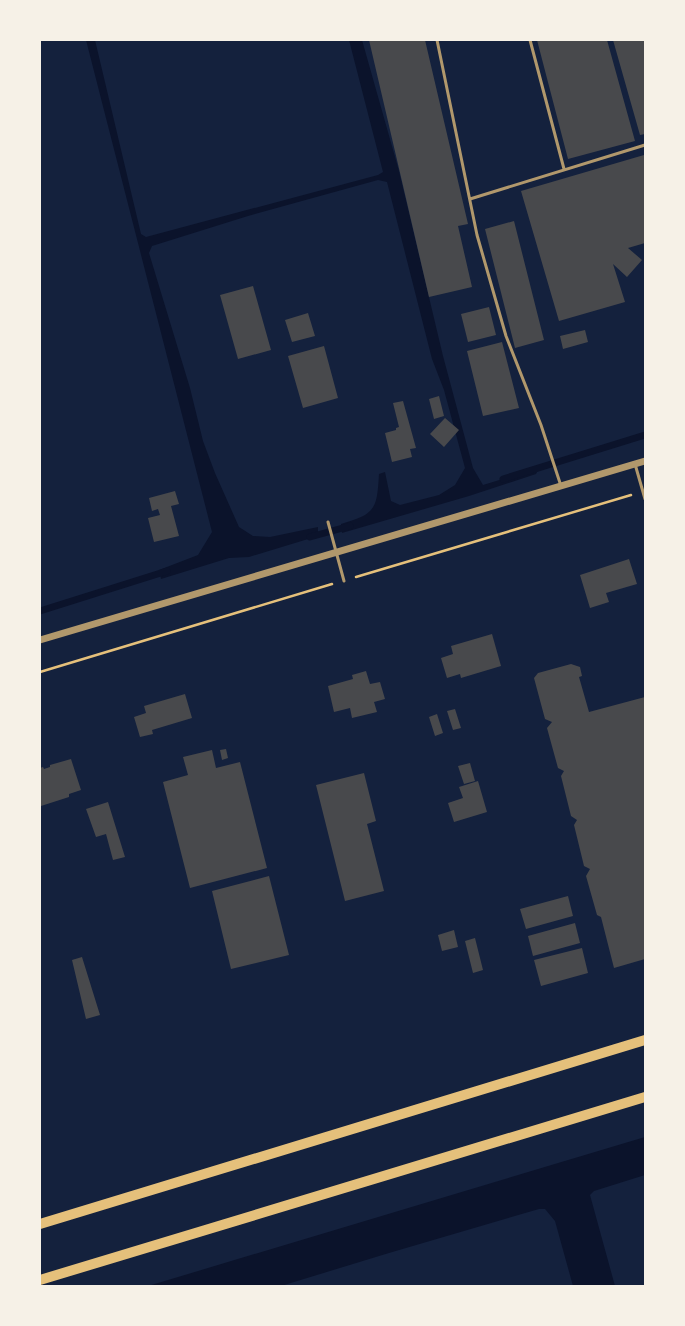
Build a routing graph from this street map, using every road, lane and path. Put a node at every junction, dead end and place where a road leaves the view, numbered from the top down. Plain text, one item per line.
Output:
1 (437, 40) edge
2 (530, 40) edge
3 (645, 145) edge
4 (564, 169) junction
5 (470, 199) junction
6 (645, 461) edge
7 (635, 464) junction
8 (561, 486) junction
9 (645, 499) edge
10 (328, 522) dead end
11 (337, 552) junction
12 (344, 581) dead end
13 (40, 640) edge
14 (645, 1040) edge
15 (645, 1097) edge
16 (40, 1224) edge
17 (40, 1280) edge

1 - 5 lane
2 - 4 lane
3 - 4 lane
4 - 5 lane
5 - 8 lane
6 - 7 street
7 - 8 street
7 - 9 lane
8 - 11 street
10 - 11 lane
11 - 12 lane
11 - 13 street
14 - 16 main road
15 - 17 main road

